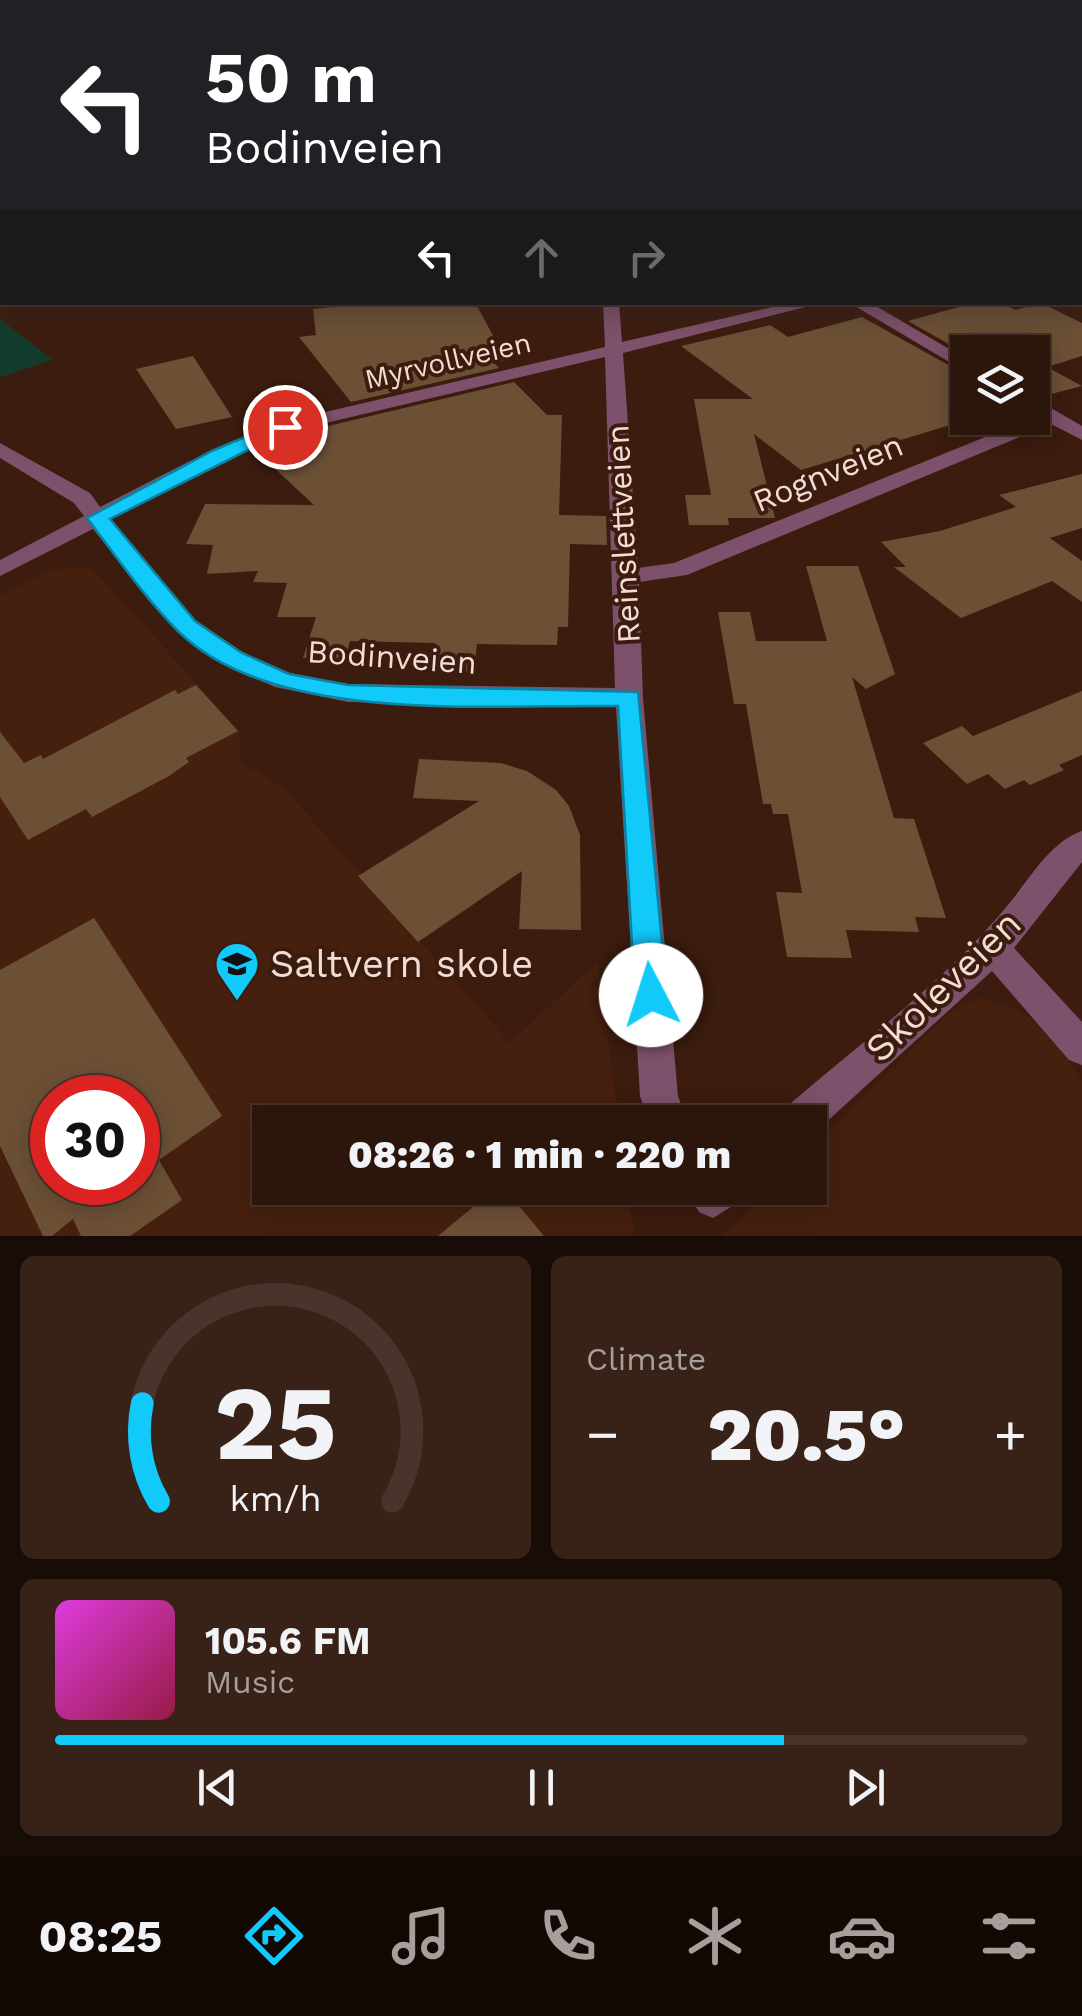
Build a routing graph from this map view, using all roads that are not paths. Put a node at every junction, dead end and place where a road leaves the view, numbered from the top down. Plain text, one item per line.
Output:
1 (611, 305) edge
2 (804, 305) edge
3 (861, 305) edge
4 (612, 350) junction
5 (950, 357) edge
6 (1050, 416) edge
7 (1082, 434) edge
8 (987, 435) edge
9 (0, 449) edge
10 (98, 518) junction
11 (0, 569) edge
12 (628, 576) junction
13 (630, 698) junction
14 (1082, 843) edge
15 (993, 949) junction
16 (1082, 1048) edge
17 (663, 1105) edge
18 (817, 1105) edge

1 - 4 street, Reinslettveien
2 - 4 street, Myrvollveien
3 - 5 street
4 - 10 street, Myrvollveien
4 - 12 street, Reinslettveien
6 - 7 street
8 - 12 street, Rognveien
9 - 10 street, Bodinveien
10 - 11 street, Myrvollveien
10 - 13 street, Bodinveien
12 - 13 street, Reinslettveien
13 - 17 street, Reinslettveien
14 - 15 street, Skoleveien
15 - 16 street
15 - 18 street, Skoleveien

